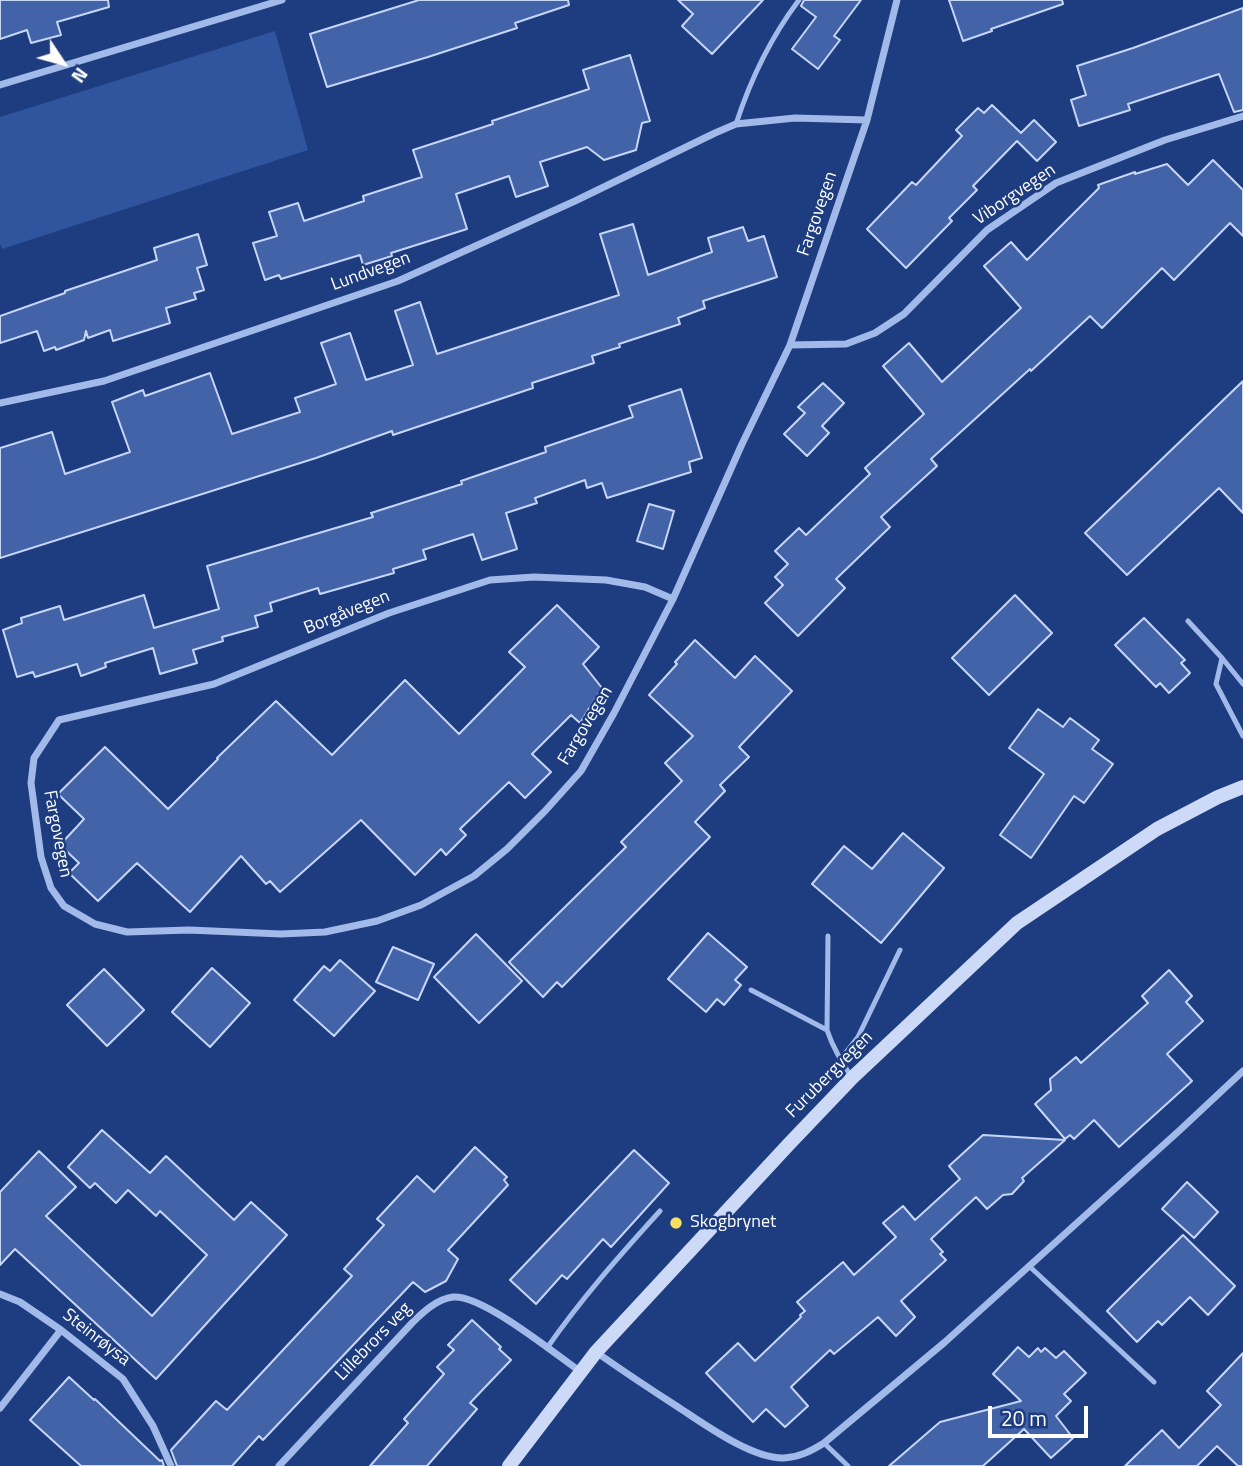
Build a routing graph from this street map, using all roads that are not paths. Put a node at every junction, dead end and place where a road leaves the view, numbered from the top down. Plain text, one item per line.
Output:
1 (282, 0) edge
2 (799, 0) edge
3 (897, 0) edge
4 (0, 85) edge
5 (1243, 116) edge
6 (867, 120) junction
7 (736, 124) junction
8 (790, 345) junction
9 (0, 403) edge
10 (673, 599) junction
11 (1188, 621) dead end
12 (1222, 658) junction
13 (1243, 684) edge
14 (1243, 736) edge
15 (46, 739) joint
16 (1243, 787) edge
17 (828, 936) dead end
18 (900, 950) dead end
19 (751, 990) dead end
20 (827, 1030) junction
21 (840, 1060) junction
22 (1243, 1071) edge
23 (852, 1078) junction
24 (660, 1211) dead end
25 (1029, 1266) junction
26 (0, 1294) edge
27 (61, 1330) junction
28 (547, 1348) junction
29 (596, 1352) junction
30 (581, 1372) junction
31 (1154, 1382) dead end
32 (0, 1408) edge
33 (824, 1443) junction
34 (170, 1466) edge
35 (279, 1466) edge
36 (509, 1466) edge
37 (848, 1466) edge

1 - 4 street
2 - 7 lane
3 - 6 street, Fargovegen
5 - 8 street, Viborgvegen
6 - 7 street, Lundvegen
6 - 8 street, Fargovegen
7 - 9 street, Lundvegen
8 - 10 street, Fargovegen
10 - 15 street, Borgåvegen
10 - 15 street, Fargovegen
11 - 12 lane
12 - 13 lane
12 - 14 lane
16 - 23 main road, Furubergvegen
17 - 20 lane
18 - 21 lane
19 - 20 lane
20 - 21 lane
21 - 23 lane
22 - 25 street
23 - 29 main road, Furubergvegen
24 - 28 lane
25 - 31 lane
25 - 33 street
26 - 27 street, Steinrøysa
27 - 32 street
27 - 34 street, Steinrøysa
28 - 30 street, Lillebrors veg
28 - 35 street, Lillebrors veg
29 - 30 main road, Furubergvegen
29 - 33 street
30 - 36 main road, Furubergvegen
33 - 37 lane

